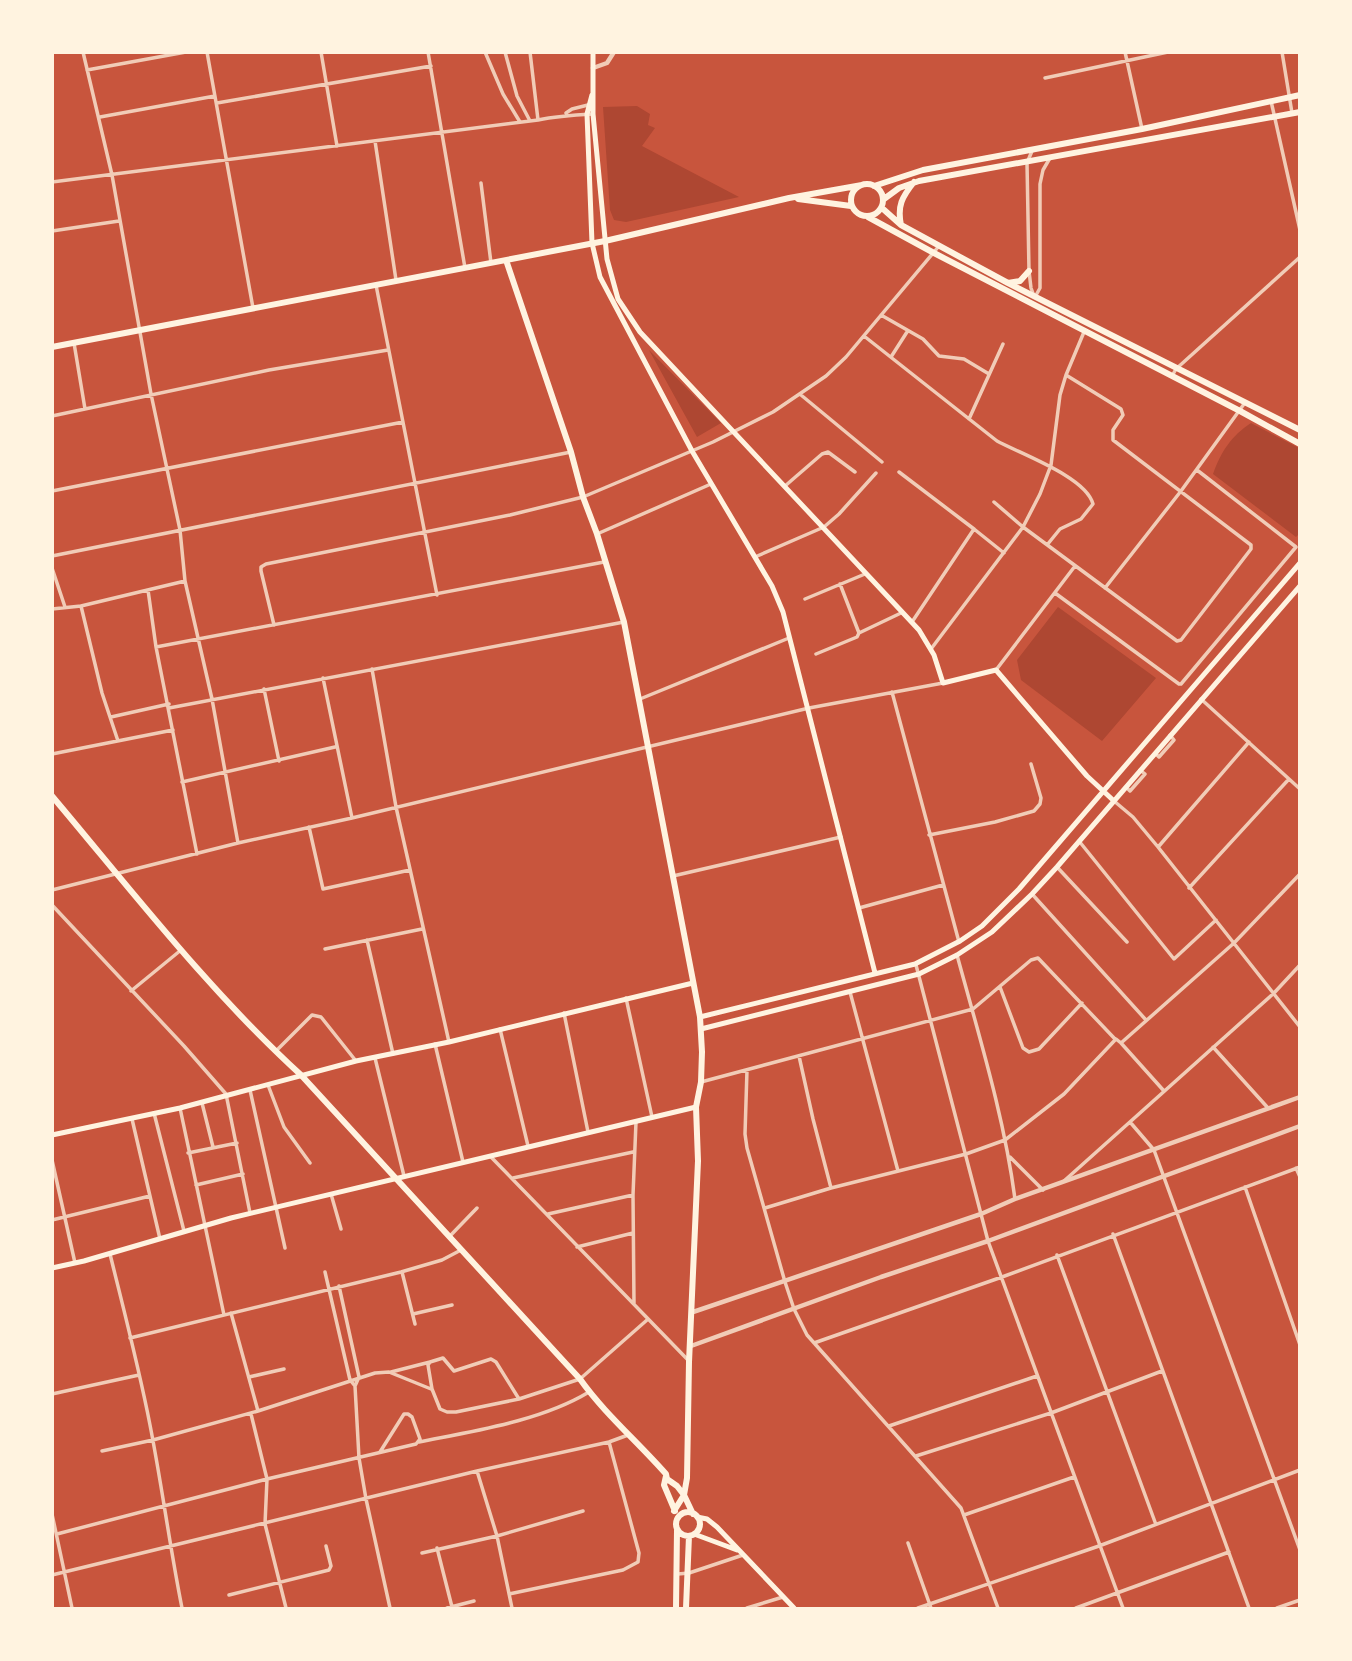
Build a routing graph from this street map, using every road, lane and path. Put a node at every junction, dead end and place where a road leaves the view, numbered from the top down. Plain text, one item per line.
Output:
1 (83, 52) edge
2 (186, 52) edge
3 (207, 52) edge
4 (321, 52) edge
5 (428, 52) edge
6 (485, 52) edge
7 (505, 52) edge
8 (530, 52) edge
9 (593, 52) edge
10 (614, 52) edge
11 (1125, 52) edge
12 (1168, 52) edge
13 (1282, 52) edge
14 (1127, 61) junction
15 (431, 66) junction
16 (593, 68) junction
17 (87, 70) junction
18 (1045, 78) dead end
19 (327, 84) junction
20 (1300, 95) edge
21 (215, 96) junction
22 (1289, 98) junction
23 (1271, 101) junction
24 (217, 103) junction
25 (591, 105) junction
26 (1296, 113) edge
27 (565, 114) junction
28 (590, 114) junction
29 (100, 117) junction
30 (1275, 118) junction
31 (538, 120) junction
32 (530, 121) junction
33 (520, 122) junction
34 (1142, 129) junction
35 (443, 132) junction
36 (375, 141) junction
37 (337, 146) junction
38 (1033, 150) junction
39 (1050, 158) junction
40 (227, 160) junction
41 (975, 160) junction
42 (598, 163) junction
43 (1027, 163) junction
44 (589, 164) junction
45 (977, 170) junction
46 (112, 175) junction
47 (914, 182) junction
48 (52, 183) edge
49 (481, 183) dead end
50 (862, 185) junction
51 (874, 186) junction
52 (789, 198) junction
53 (884, 199) junction
54 (851, 206) junction
55 (882, 208) junction
56 (868, 217) junction
57 (119, 221) junction
58 (901, 225) junction
59 (1300, 230) edge
60 (52, 231) edge
61 (605, 241) junction
62 (592, 243) junction
63 (940, 245) junction
64 (934, 253) junction
65 (1300, 257) edge
66 (506, 260) junction
67 (491, 263) junction
68 (466, 268) junction
69 (1028, 271) junction
70 (396, 280) junction
71 (1008, 283) junction
72 (376, 285) junction
73 (1035, 297) junction
74 (1028, 302) junction
75 (253, 308) junction
76 (1042, 310) junction
77 (881, 315) junction
78 (140, 331) junction
79 (907, 332) junction
80 (1084, 332) junction
81 (864, 336) junction
82 (74, 344) junction
83 (1003, 344) dead end
84 (52, 347) edge
85 (388, 350) junction
86 (891, 357) junction
87 (1176, 369) junction
88 (989, 374) junction
89 (1066, 375) junction
90 (1172, 376) junction
91 (151, 394) junction
92 (801, 395) junction
93 (1244, 404) junction
94 (85, 410) junction
95 (1240, 411) junction
96 (52, 416) edge
97 (969, 419) junction
98 (403, 422) junction
99 (1300, 430) edge
100 (734, 431) junction
101 (1300, 444) edge
102 (692, 451) junction
103 (571, 452) junction
104 (882, 462) dead end
105 (1051, 465) junction
106 (168, 469) junction
107 (1197, 470) junction
108 (855, 472) dead end
109 (898, 472) dead end
110 (876, 473) dead end
111 (415, 483) junction
112 (711, 484) junction
113 (786, 486) junction
114 (52, 491) edge
115 (1181, 491) junction
116 (583, 497) junction
117 (994, 502) dead end
118 (824, 527) junction
119 (1023, 527) junction
120 (974, 529) junction
121 (180, 530) junction
122 (424, 532) junction
123 (597, 534) junction
124 (1047, 545) junction
125 (1004, 553) junction
126 (52, 556) edge
127 (755, 557) junction
128 (606, 562) junction
129 (1300, 563) edge
130 (1075, 566) junction
131 (52, 568) edge
132 (867, 573) junction
133 (185, 581) junction
134 (840, 584) junction
135 (1300, 586) edge
136 (1105, 588) junction
137 (148, 590) junction
138 (1055, 593) junction
139 (437, 594) junction
140 (805, 599) dead end
141 (81, 606) junction
142 (65, 607) junction
143 (52, 609) edge
144 (903, 612) junction
145 (624, 622) junction
146 (912, 622) junction
147 (274, 625) junction
148 (859, 633) junction
149 (790, 637) junction
150 (200, 639) junction
151 (156, 647) junction
152 (931, 649) junction
153 (816, 654) dead end
154 (372, 669) junction
155 (996, 670) junction
156 (323, 678) junction
157 (943, 682) junction
158 (264, 689) junction
159 (892, 692) junction
160 (212, 699) junction
161 (638, 699) junction
162 (1201, 699) junction
163 (169, 706) junction
164 (809, 708) junction
165 (111, 717) junction
166 (173, 730) junction
167 (118, 741) junction
168 (1249, 742) junction
169 (647, 746) junction
170 (335, 747) junction
171 (52, 754) edge
172 (279, 761) junction
173 (1031, 764) dead end
174 (225, 773) junction
175 (1289, 779) junction
176 (182, 782) junction
177 (1300, 789) edge
178 (1104, 791) junction
179 (52, 796) edge
180 (1114, 801) junction
181 (396, 807) junction
182 (352, 818) junction
183 (309, 827) junction
184 (929, 835) junction
185 (841, 837) junction
186 (1079, 841) junction
187 (237, 843) junction
188 (1158, 847) junction
189 (197, 853) junction
190 (1057, 867) junction
191 (410, 870) junction
192 (117, 872) junction
193 (1300, 874) edge
194 (673, 876) junction
195 (943, 885) junction
196 (1189, 888) junction
197 (52, 890) edge
198 (1032, 894) junction
199 (52, 905) edge
200 (859, 908) junction
201 (1216, 920) junction
202 (422, 929) junction
203 (367, 940) junction
204 (959, 942) junction
205 (1127, 942) dead end
206 (1234, 943) junction
207 (182, 949) junction
208 (325, 949) dead end
209 (957, 955) junction
210 (915, 964) junction
211 (1300, 965) edge
212 (876, 973) junction
213 (919, 974) junction
214 (693, 983) junction
215 (1000, 986) junction
216 (849, 990) junction
217 (131, 991) junction
218 (1274, 993) junction
219 (626, 998) junction
220 (1082, 1003) junction
221 (973, 1009) junction
222 (564, 1013) junction
223 (700, 1017) junction
224 (932, 1021) junction
225 (1146, 1021) junction
226 (1300, 1027) edge
227 (500, 1029) junction
228 (701, 1029) junction
229 (863, 1038) junction
230 (1116, 1039) junction
231 (449, 1042) junction
232 (1121, 1043) junction
233 (435, 1044) junction
234 (1213, 1047) junction
235 (275, 1052) junction
236 (393, 1054) junction
237 (799, 1056) junction
238 (376, 1058) junction
239 (356, 1061) junction
240 (747, 1070) junction
241 (301, 1075) junction
242 (701, 1082) junction
243 (268, 1085) junction
244 (250, 1090) junction
245 (1164, 1091) junction
246 (226, 1094) junction
247 (1300, 1097) edge
248 (202, 1103) junction
249 (696, 1107) junction
250 (180, 1108) junction
251 (1268, 1109) junction
252 (154, 1113) junction
253 (131, 1117) junction
254 (652, 1117) junction
255 (636, 1122) junction
256 (1130, 1122) junction
257 (1300, 1126) edge
258 (588, 1132) junction
259 (52, 1135) edge
260 (1005, 1140) junction
261 (237, 1143) junction
262 (528, 1146) junction
263 (213, 1147) junction
264 (1154, 1150) junction
265 (633, 1152) junction
266 (188, 1153) junction
267 (966, 1154) junction
268 (490, 1156) junction
269 (1009, 1156) junction
270 (52, 1160) edge
271 (463, 1162) junction
272 (310, 1163) dead end
273 (1298, 1168) edge
274 (898, 1171) junction
275 (243, 1174) junction
276 (1163, 1175) junction
277 (404, 1176) junction
278 (1300, 1177) edge
279 (513, 1178) junction
280 (394, 1180) junction
281 (1062, 1183) junction
282 (196, 1185) junction
283 (1245, 1187) junction
284 (831, 1188) junction
285 (1043, 1190) junction
286 (330, 1194) junction
287 (633, 1195) junction
288 (150, 1196) junction
289 (1015, 1199) junction
290 (277, 1208) junction
291 (477, 1208) dead end
292 (765, 1208) junction
293 (1176, 1212) junction
294 (250, 1213) junction
295 (548, 1214) junction
296 (981, 1214) junction
297 (66, 1217) junction
298 (52, 1220) edge
299 (203, 1227) junction
300 (341, 1229) dead end
301 (184, 1231) junction
302 (634, 1232) junction
303 (1113, 1234) junction
304 (448, 1238) junction
305 (160, 1239) junction
306 (988, 1241) junction
307 (577, 1247) junction
308 (285, 1248) dead end
309 (461, 1250) junction
310 (110, 1254) junction
311 (1057, 1255) junction
312 (75, 1264) junction
313 (52, 1268) edge
314 (325, 1272) dead end
315 (401, 1272) junction
316 (1002, 1277) junction
317 (785, 1282) junction
318 (339, 1286) junction
319 (328, 1288) junction
320 (452, 1305) dead end
321 (634, 1305) junction
322 (794, 1309) junction
323 (693, 1312) junction
324 (231, 1313) junction
325 (412, 1314) junction
326 (224, 1316) junction
327 (647, 1320) junction
328 (1300, 1322) edge
329 (415, 1324) dead end
330 (1293, 1325) junction
331 (130, 1338) junction
332 (814, 1343) junction
333 (1300, 1345) edge
334 (691, 1346) junction
335 (430, 1362) junction
336 (689, 1362) junction
337 (284, 1370) dead end
338 (1163, 1370) junction
339 (389, 1372) junction
340 (139, 1375) junction
341 (1037, 1376) junction
342 (249, 1377) junction
343 (359, 1377) junction
344 (580, 1379) junction
345 (350, 1380) junction
346 (355, 1386) junction
347 (432, 1389) junction
348 (1107, 1391) junction
349 (589, 1392) junction
350 (52, 1394) edge
351 (519, 1399) junction
352 (258, 1411) junction
353 (1051, 1413) junction
354 (251, 1414) junction
355 (889, 1426) junction
356 (630, 1434) junction
357 (153, 1440) junction
358 (419, 1442) junction
359 (609, 1442) junction
360 (102, 1451) dead end
361 (380, 1452) junction
362 (916, 1456) junction
363 (359, 1458) junction
364 (477, 1471) junction
365 (1300, 1471) edge
366 (666, 1474) junction
367 (1074, 1477) junction
368 (267, 1479) junction
369 (1274, 1479) junction
370 (684, 1495) junction
371 (366, 1499) junction
372 (1211, 1503) junction
373 (166, 1507) junction
374 (583, 1511) dead end
375 (52, 1514) edge
376 (676, 1514) junction
377 (964, 1515) junction
378 (695, 1516) junction
379 (1155, 1523) junction
380 (265, 1524) junction
381 (677, 1530) junction
382 (57, 1534) junction
383 (691, 1535) junction
384 (497, 1536) junction
385 (908, 1544) dead end
386 (169, 1545) junction
387 (326, 1546) dead end
388 (1099, 1546) junction
389 (437, 1548) junction
390 (738, 1550) junction
391 (1300, 1550) edge
392 (1229, 1552) junction
393 (422, 1553) dead end
394 (743, 1555) junction
395 (64, 1573) junction
396 (689, 1573) junction
397 (678, 1574) junction
398 (52, 1575) edge
399 (279, 1583) junction
400 (989, 1584) junction
401 (509, 1594) junction
402 (1118, 1594) junction
403 (229, 1595) dead end
404 (783, 1597) junction
405 (1300, 1600) edge
406 (474, 1601) dead end
407 (930, 1606) edge
408 (72, 1608) edge
409 (182, 1608) edge
410 (286, 1608) edge
411 (390, 1608) edge
412 (450, 1608) edge
413 (512, 1608) edge
414 (676, 1608) edge
415 (686, 1608) edge
416 (747, 1608) edge
417 (794, 1608) edge
418 (918, 1608) edge
419 (998, 1608) edge
420 (1076, 1608) edge
421 (1123, 1608) edge
422 (1249, 1608) edge
423 (1277, 1608) edge

1 - 17 street
2 - 17 street
3 - 21 street
4 - 19 street
5 - 15 street
6 - 33 street
7 - 32 street
8 - 31 street
9 - 16 main road
10 - 16 street
11 - 14 street
12 - 14 street
13 - 22 street
14 - 18 street
14 - 34 street
15 - 19 street
15 - 35 street
16 - 25 main road
17 - 29 street
19 - 24 street
19 - 37 street
20 - 22 main road
21 - 24 street
21 - 29 street
22 - 23 main road
22 - 26 street
23 - 30 street
23 - 34 main road
24 - 40 street
25 - 27 street
25 - 28 main road
26 - 30 main road
27 - 28 street
27 - 31 street
28 - 42 main road
28 - 44 main road
29 - 46 street
30 - 39 main road
30 - 59 street
31 - 32 street
32 - 33 street
33 - 35 street
34 - 38 main road
35 - 36 street
35 - 68 street
36 - 37 street
36 - 70 street
37 - 40 street
38 - 41 main road
38 - 43 street
39 - 43 main road
39 - 73 street
40 - 46 street
40 - 75 street
41 - 45 main road
41 - 51 main road
42 - 44 main road
42 - 61 main road
43 - 45 main road
43 - 69 street
44 - 62 main road
45 - 47 main road
46 - 48 street
46 - 57 street
47 - 53 main road
47 - 58 main road
49 - 67 street
50 - 51 main road
50 - 52 main road
50 - 54 main road
51 - 53 main road
52 - 54 main road
52 - 61 main road
53 - 55 main road
54 - 56 main road
55 - 56 main road
55 - 58 main road
56 - 64 main road
57 - 60 street
57 - 78 street
58 - 63 main road
61 - 62 main road
61 - 100 main road
62 - 66 main road
62 - 102 main road
63 - 64 street
63 - 71 main road
64 - 74 main road
64 - 77 street
65 - 87 street
66 - 67 main road
66 - 103 main road
67 - 68 main road
68 - 70 main road
69 - 71 main road
69 - 73 street
70 - 72 main road
71 - 73 main road
72 - 75 main road
72 - 85 street
73 - 74 street
73 - 76 street
73 - 87 main road
74 - 76 main road
75 - 78 main road
76 - 80 main road
77 - 79 street
77 - 81 street
78 - 82 main road
78 - 91 street
79 - 86 street
79 - 88 street
80 - 89 street
80 - 90 main road
81 - 86 street
81 - 92 street
82 - 84 main road
82 - 94 street
83 - 88 street
85 - 91 street
85 - 98 street
86 - 97 street
87 - 90 street
87 - 93 main road
88 - 97 street
89 - 105 street
89 - 115 street
90 - 95 main road
91 - 94 street
91 - 106 street
92 - 100 street
92 - 104 street
93 - 95 street
93 - 99 main road
94 - 96 street
95 - 101 main road
95 - 107 street
97 - 105 street
98 - 106 street
98 - 111 street
100 - 102 street
100 - 113 main road
102 - 112 main road
102 - 116 street
103 - 111 street
103 - 116 main road
105 - 119 street
105 - 124 street
106 - 114 street
106 - 121 street
107 - 115 street
107 - 138 street
108 - 113 street
109 - 120 street
110 - 118 street
111 - 121 street
111 - 122 street
112 - 123 street
112 - 127 main road
113 - 118 main road
115 - 136 street
115 - 136 street
116 - 122 street
116 - 123 main road
117 - 119 street
118 - 127 street
118 - 132 main road
119 - 124 street
119 - 125 street
120 - 125 street
120 - 146 street
121 - 126 street
121 - 133 street
122 - 139 street
122 - 147 street
123 - 128 main road
124 - 130 street
125 - 152 street
127 - 149 main road
128 - 139 street
128 - 145 main road
129 - 178 main road
130 - 136 street
130 - 138 street
131 - 142 street
132 - 134 street
132 - 144 main road
133 - 137 street
133 - 150 street
134 - 140 street
134 - 148 street
135 - 162 main road
137 - 141 street
137 - 151 street
138 - 155 street
139 - 147 street
141 - 142 street
141 - 165 street
142 - 143 street
144 - 146 main road
144 - 148 street
145 - 154 street
145 - 161 main road
146 - 152 main road
147 - 150 street
148 - 153 street
149 - 161 street
149 - 164 main road
150 - 151 street
150 - 160 street
151 - 163 street
152 - 157 main road
154 - 156 street
154 - 181 street
155 - 157 main road
155 - 178 main road
156 - 158 street
156 - 170 street
157 - 159 street
158 - 160 street
158 - 172 street
159 - 164 street
159 - 184 street
160 - 163 street
160 - 174 street
161 - 169 main road
162 - 168 street
162 - 180 main road
163 - 165 street
163 - 166 street
164 - 169 street
164 - 185 main road
165 - 167 street
166 - 167 street
166 - 176 street
167 - 171 street
168 - 175 street
168 - 188 street
169 - 181 street
169 - 194 main road
170 - 172 street
170 - 182 street
172 - 174 street
173 - 184 street
174 - 176 street
174 - 187 street
175 - 177 street
175 - 196 street
176 - 189 street
178 - 180 main road
178 - 204 main road
179 - 192 main road
180 - 186 main road
180 - 188 street
181 - 182 street
181 - 191 street
182 - 183 street
183 - 187 street
183 - 191 street
184 - 195 street
185 - 194 street
185 - 200 main road
186 - 190 main road
186 - 201 street
187 - 189 street
188 - 196 street
189 - 192 street
190 - 198 main road
190 - 205 street
191 - 202 street
192 - 197 street
192 - 207 main road
193 - 206 street
194 - 214 main road
195 - 200 street
195 - 204 street
196 - 201 street
198 - 209 main road
198 - 225 street
199 - 217 street
200 - 212 main road
201 - 206 street
202 - 203 street
202 - 231 street
203 - 208 street
203 - 236 street
204 - 210 main road
206 - 218 street
206 - 225 street
207 - 217 street
207 - 235 main road
209 - 213 main road
209 - 221 street
210 - 212 main road
210 - 213 street
211 - 218 street
212 - 223 main road
213 - 216 main road
213 - 224 street
214 - 219 main road
214 - 223 main road
215 - 220 street
215 - 220 street
215 - 221 street
216 - 228 main road
216 - 229 street
217 - 246 street
218 - 226 street
218 - 234 street
219 - 222 main road
219 - 254 street
220 - 230 street
221 - 224 street
221 - 260 street
222 - 227 main road
222 - 258 street
223 - 228 main road
224 - 229 street
224 - 267 street
225 - 232 street
227 - 231 main road
227 - 262 street
228 - 242 main road
229 - 237 street
229 - 274 street
230 - 232 street
230 - 260 street
231 - 233 main road
232 - 245 street
233 - 236 main road
233 - 271 street
234 - 245 street
234 - 251 street
235 - 239 street
235 - 241 main road
236 - 238 main road
237 - 240 street
237 - 284 street
238 - 239 main road
238 - 277 street
239 - 241 main road
240 - 242 street
240 - 292 street
241 - 243 main road
241 - 280 main road
242 - 249 main road
243 - 244 main road
243 - 272 street
244 - 246 main road
244 - 290 street
245 - 256 street
246 - 248 main road
246 - 261 street
247 - 251 street
248 - 250 main road
248 - 263 street
249 - 254 main road
249 - 323 main road
250 - 252 main road
250 - 266 street
251 - 264 street
252 - 253 main road
252 - 301 street
253 - 259 main road
253 - 288 street
254 - 255 main road
255 - 258 main road
255 - 265 street
256 - 264 street
256 - 281 street
257 - 276 street
258 - 262 main road
260 - 267 street
260 - 269 street
261 - 263 street
261 - 275 street
262 - 268 main road
263 - 266 street
264 - 276 street
264 - 281 street
265 - 279 street
265 - 287 street
266 - 282 street
267 - 274 street
267 - 296 street
268 - 271 main road
268 - 279 street
269 - 285 street
269 - 289 street
270 - 297 street
271 - 277 main road
273 - 278 street
273 - 283 street
274 - 284 street
275 - 282 street
275 - 294 street
276 - 293 street
276 - 306 street
277 - 280 main road
279 - 295 street
280 - 286 main road
280 - 304 main road
281 - 285 street
282 - 299 street
283 - 293 street
283 - 330 street
284 - 292 street
285 - 289 street
286 - 290 main road
286 - 300 street
287 - 295 street
287 - 302 street
288 - 297 street
288 - 305 street
289 - 296 street
290 - 294 main road
290 - 308 street
291 - 304 street
292 - 317 street
293 - 303 street
293 - 369 street
294 - 299 main road
295 - 307 street
296 - 306 street
296 - 317 street
297 - 298 street
297 - 312 street
299 - 301 main road
299 - 326 street
301 - 305 main road
302 - 307 street
302 - 321 street
303 - 311 street
303 - 338 street
304 - 309 main road
305 - 310 main road
306 - 316 street
306 - 322 street
307 - 321 street
309 - 315 street
309 - 344 main road
310 - 312 main road
310 - 331 street
311 - 316 street
311 - 348 street
312 - 313 main road
314 - 319 street
315 - 318 street
315 - 325 street
316 - 332 street
316 - 341 street
317 - 322 street
317 - 323 street
318 - 319 street
318 - 343 street
319 - 324 street
319 - 345 street
320 - 325 street
321 - 327 street
322 - 332 street
322 - 334 street
323 - 334 main road
324 - 326 street
324 - 342 street
325 - 329 street
326 - 331 street
327 - 336 street
327 - 344 street
328 - 330 street
330 - 333 street
331 - 340 street
332 - 355 street
334 - 336 main road
335 - 339 street
335 - 347 street
335 - 351 street
336 - 370 main road
337 - 342 street
338 - 348 street
338 - 372 street
339 - 343 street
339 - 347 street
340 - 350 street
340 - 357 street
341 - 353 street
341 - 355 street
342 - 352 street
343 - 345 street
343 - 346 street
344 - 349 main road
344 - 351 street
345 - 346 street
345 - 352 street
346 - 363 street
347 - 351 street
348 - 353 street
348 - 379 street
349 - 356 main road
349 - 358 street
352 - 354 street
353 - 362 street
353 - 367 street
354 - 357 street
354 - 368 street
355 - 362 street
356 - 359 street
356 - 366 main road
357 - 360 street
357 - 373 street
358 - 361 street
358 - 361 street
359 - 364 street
359 - 401 street
361 - 363 street
362 - 377 street
363 - 368 street
363 - 371 street
364 - 371 street
364 - 384 street
365 - 369 street
366 - 370 main road
366 - 376 main road
367 - 377 street
367 - 388 street
368 - 373 street
368 - 380 street
369 - 372 street
369 - 391 street
370 - 376 main road
370 - 378 main road
371 - 380 street
371 - 411 street
372 - 379 street
372 - 392 street
373 - 382 street
373 - 386 street
374 - 384 street
375 - 382 street
376 - 378 main road
376 - 381 main road
377 - 400 street
378 - 383 main road
378 - 390 main road
379 - 388 street
380 - 386 street
380 - 399 street
381 - 383 main road
381 - 397 main road
382 - 395 street
383 - 390 main road
383 - 396 main road
384 - 389 street
384 - 401 street
385 - 407 street
386 - 395 street
386 - 409 street
387 - 399 street
388 - 400 street
388 - 402 street
389 - 393 street
389 - 412 street
390 - 394 main road
392 - 402 street
392 - 422 street
394 - 396 street
394 - 404 main road
395 - 398 street
395 - 408 street
396 - 397 street
396 - 415 main road
397 - 414 main road
399 - 403 street
399 - 410 street
400 - 407 street
400 - 419 street
401 - 413 street
402 - 420 street
402 - 421 street
404 - 416 street
404 - 417 main road
405 - 423 street
406 - 412 street
407 - 418 street

